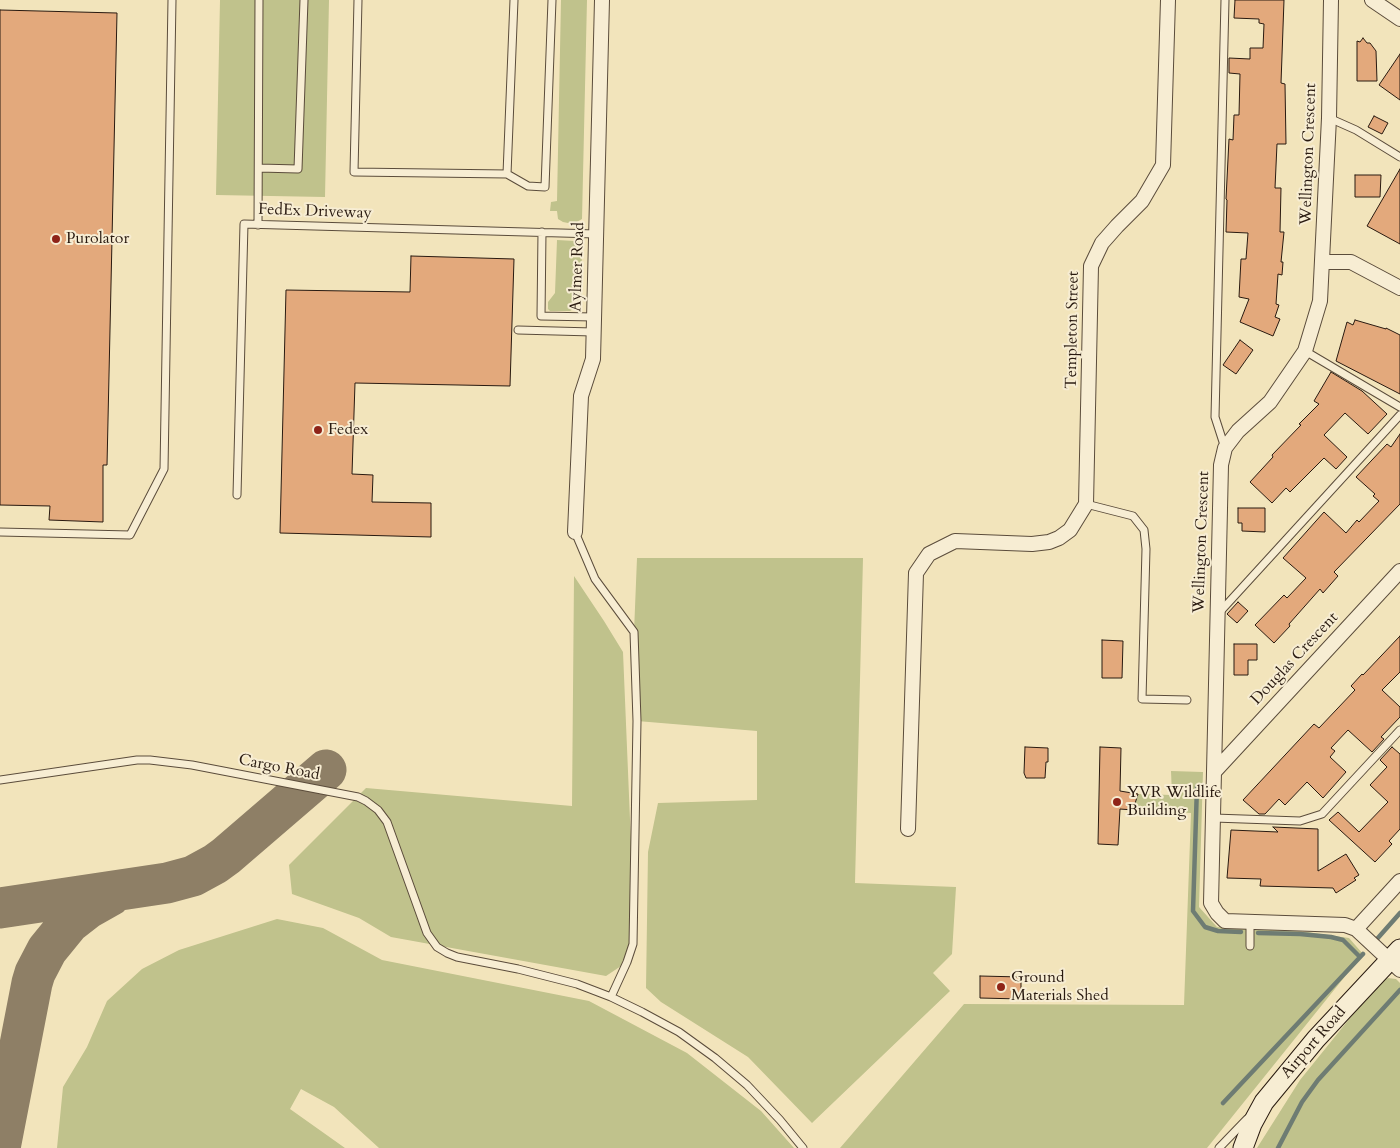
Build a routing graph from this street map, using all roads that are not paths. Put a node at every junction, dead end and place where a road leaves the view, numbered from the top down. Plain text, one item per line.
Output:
1 (172, 0) edge
2 (259, 0) edge
3 (304, 0) edge
4 (358, 0) edge
5 (514, 0) edge
6 (552, 0) edge
7 (602, 0) edge
8 (1168, 0) edge
9 (1224, 0) edge
10 (1331, 0) edge
11 (1372, 0) edge
12 (1400, 19) edge
13 (1329, 118) junction
14 (1400, 157) edge
15 (259, 168) junction
16 (507, 174) junction
17 (258, 225) junction
18 (542, 232) junction
19 (596, 234) junction
20 (1322, 262) junction
21 (1400, 288) edge
22 (594, 317) junction
23 (518, 330) dead end
24 (593, 332) junction
25 (1305, 351) junction
26 (1400, 406) edge
27 (1400, 415) edge
28 (1226, 448) junction
29 (237, 495) dead end
30 (1086, 504) junction
31 (0, 532) edge
32 (575, 532) joint
33 (1400, 571) edge
34 (1217, 616) junction
35 (1187, 700) dead end
36 (1400, 730) edge
37 (1215, 771) junction
38 (0, 780) edge
39 (1214, 818) junction
40 (908, 829) dead end
41 (1400, 881) edge
42 (1250, 922) junction
43 (1356, 929) junction
44 (1250, 946) dead end
45 (1396, 960) edge
46 (611, 997) junction
47 (1264, 1102) junction
48 (803, 1148) edge
49 (1219, 1148) edge
50 (1243, 1148) edge

1 - 31 lane
2 - 15 lane
3 - 15 lane
4 - 16 lane
5 - 16 lane
6 - 16 lane
7 - 19 street, Aylmer Road
8 - 30 street, Templeton Street
9 - 28 lane
10 - 13 street, Wellington Crescent
11 - 12 street
13 - 14 lane
13 - 20 street, Wellington Crescent
15 - 17 lane
17 - 18 lane, FedEx Driveway
17 - 29 lane, FedEx Driveway
18 - 19 lane, FedEx Driveway
18 - 22 lane
19 - 22 street, Aylmer Road
20 - 21 street
20 - 25 street, Wellington Crescent
22 - 24 street, Aylmer Road
23 - 24 lane
24 - 32 street, Aylmer Road
25 - 26 lane
25 - 28 street, Wellington Crescent
27 - 34 lane
28 - 34 street, Wellington Crescent
30 - 35 lane
30 - 40 street
32 - 46 lane
33 - 37 street, Douglas Crescent
34 - 37 street, Wellington Crescent
36 - 39 lane
37 - 39 street, Wellington Crescent
38 - 46 lane, Cargo Road
39 - 42 street, Wellington Crescent
41 - 43 street
42 - 43 street, Wellington Crescent
42 - 44 lane
43 - 45 street
45 - 47 street, Airport Road
46 - 48 lane, Cargo Road
47 - 49 lane
47 - 50 street, Airport Road

